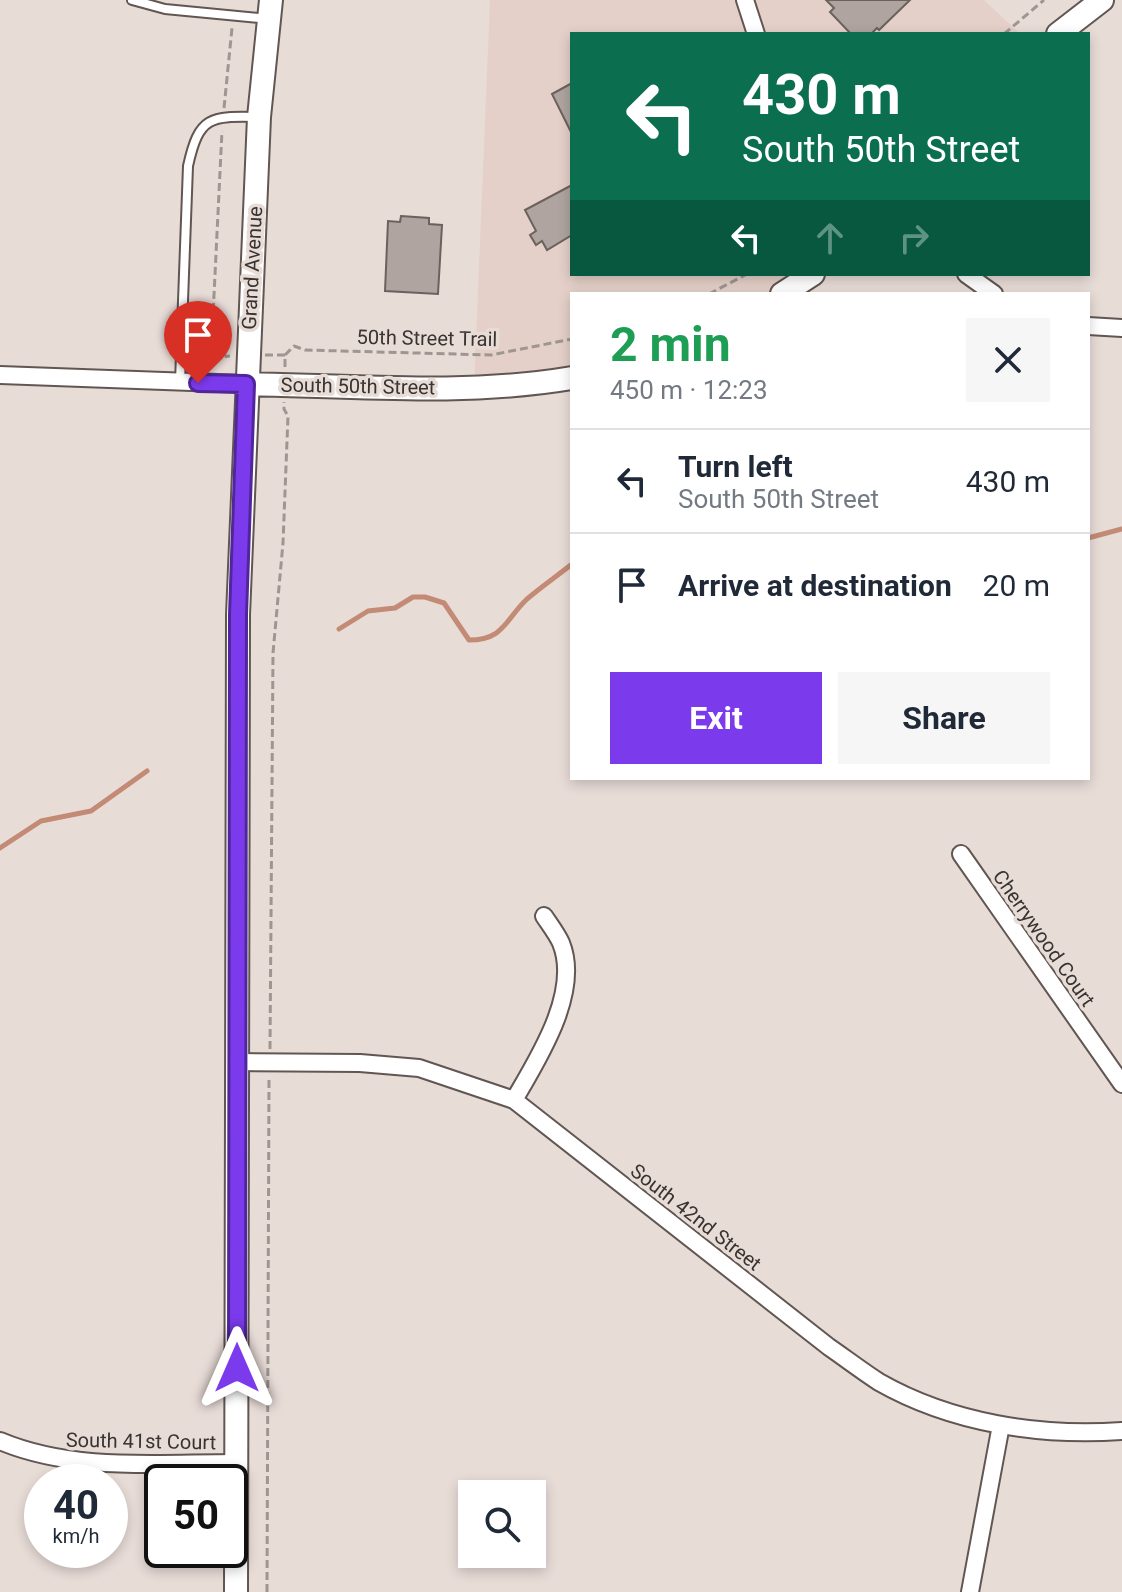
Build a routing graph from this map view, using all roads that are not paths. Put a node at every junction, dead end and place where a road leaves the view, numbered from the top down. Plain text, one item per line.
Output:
1 (132, 0) edge
2 (745, 0) edge
3 (1102, 0) edge
4 (270, 10) edge
5 (755, 32) edge
6 (1061, 32) edge
7 (259, 117) junction
8 (810, 276) edge
9 (969, 276) edge
10 (785, 292) edge
11 (991, 292) edge
12 (1090, 326) edge
13 (1122, 328) edge
14 (0, 375) edge
15 (570, 378) edge
16 (180, 382) junction
17 (246, 384) junction
18 (961, 854) dead end
19 (544, 916) dead end
20 (238, 1062) junction
21 (1122, 1084) edge
22 (514, 1100) junction
23 (1001, 1425) junction
24 (1122, 1431) edge
25 (0, 1441) edge
26 (236, 1463) junction
27 (236, 1592) edge
28 (970, 1592) edge

1 - 4 lane
2 - 5 street
3 - 6 main road
4 - 7 main road, Grand Avenue
7 - 16 lane
7 - 17 main road, Grand Avenue
8 - 10 main road
9 - 11 street
12 - 13 street
14 - 16 street, South 50th Street
15 - 17 main road, South 50th Street
16 - 17 street, South 50th Street
17 - 20 main road, Grand Avenue
18 - 21 street, Cherrywood Court
19 - 22 street
20 - 22 street, South 42nd Street
20 - 26 main road, Grand Avenue
22 - 23 street, South 42nd Street
23 - 24 street, South 42nd Street
23 - 28 street
25 - 26 street, South 41st Court
26 - 27 main road, Grand Avenue

